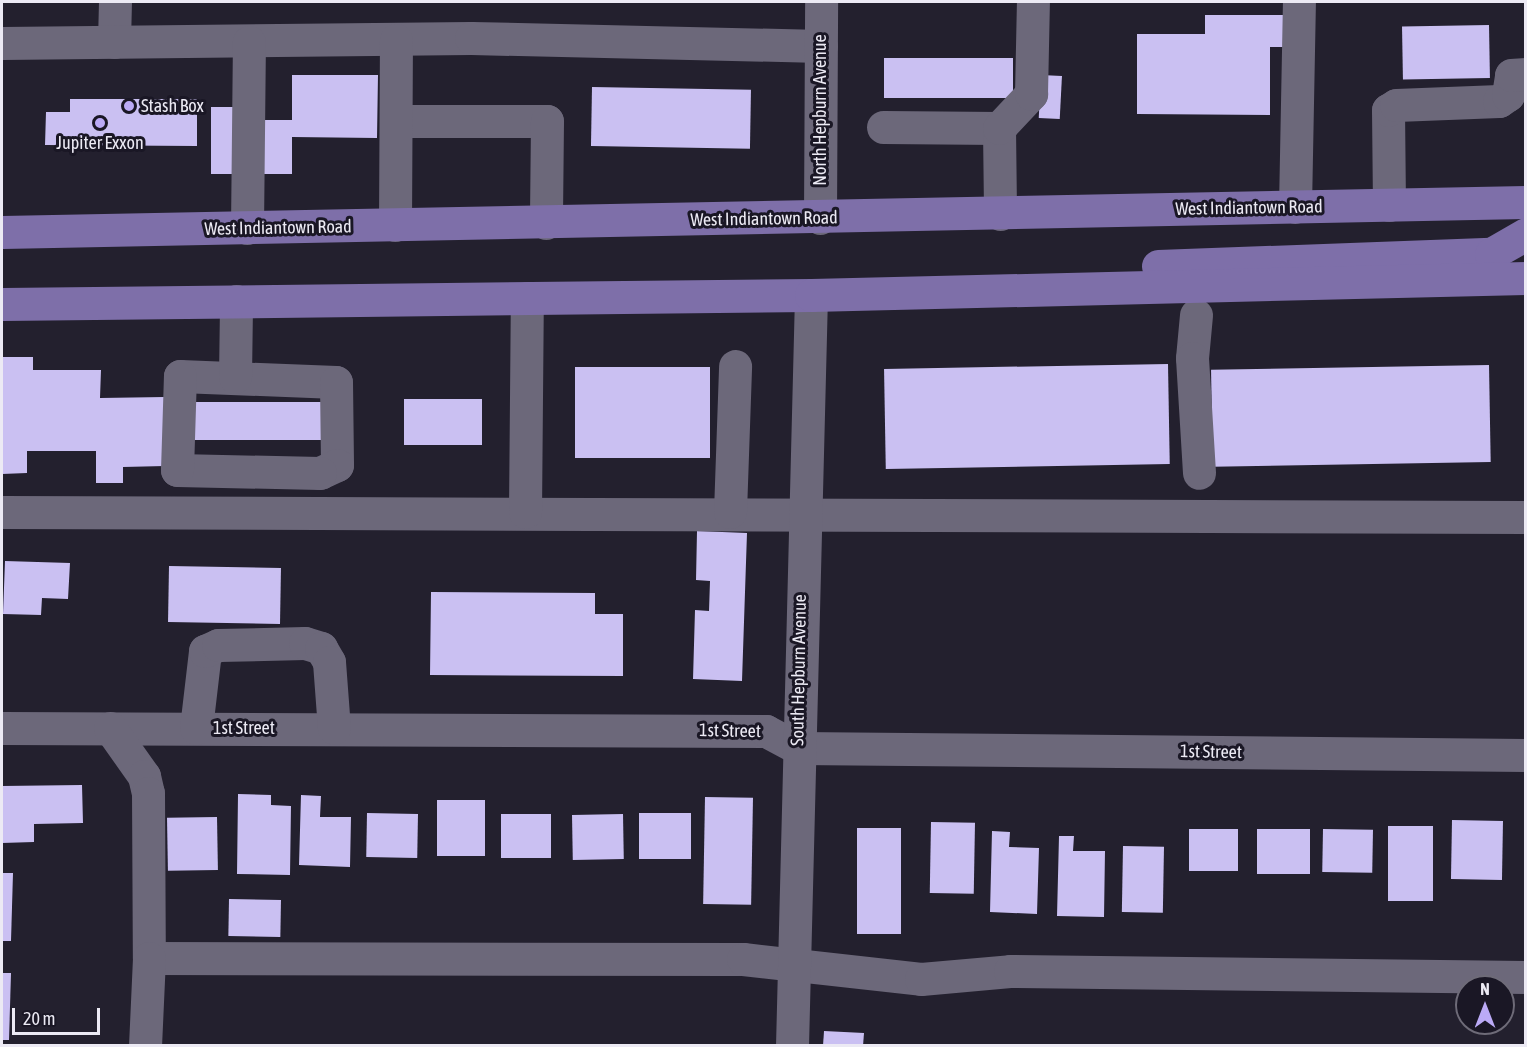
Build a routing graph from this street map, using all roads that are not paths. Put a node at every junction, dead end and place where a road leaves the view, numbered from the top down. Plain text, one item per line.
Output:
1 (115, 2) edge
2 (820, 2) edge
3 (1033, 2) edge
4 (1299, 2) edge
5 (396, 40) junction
6 (114, 42) junction
7 (249, 42) junction
8 (2, 43) edge
9 (820, 46) junction
10 (1526, 74) edge
11 (396, 121) junction
12 (883, 127) dead end
13 (999, 128) junction
14 (1526, 201) edge
15 (1389, 205) junction
16 (1295, 207) junction
17 (1000, 214) junction
18 (820, 218) junction
19 (546, 223) junction
20 (395, 225) junction
21 (247, 228) junction
22 (2, 232) edge
23 (1526, 234) edge
24 (1526, 278) edge
25 (1024, 290) junction
26 (811, 295) junction
27 (526, 298) junction
28 (236, 302) junction
29 (2, 304) edge
30 (1196, 315) dead end
31 (735, 366) dead end
32 (235, 377) junction
33 (1198, 473) dead end
34 (2, 512) edge
35 (525, 512) junction
36 (730, 512) junction
37 (803, 512) junction
38 (1526, 517) edge
39 (2, 728) edge
40 (110, 728) junction
41 (196, 728) junction
42 (334, 728) junction
43 (798, 748) junction
44 (1526, 755) edge
45 (149, 958) junction
46 (792, 963) junction
47 (1526, 976) edge
48 (145, 1046) edge
49 (792, 1046) edge

1 - 6 street
2 - 9 street, North Hepburn Avenue
3 - 13 street
4 - 16 street
5 - 7 street
5 - 9 street
5 - 11 street
6 - 7 street
6 - 8 street
7 - 21 street
9 - 18 street, North Hepburn Avenue
10 - 15 street
11 - 19 street
11 - 20 street
12 - 13 street
13 - 17 street
14 - 15 main road, West Indiantown Road
15 - 16 main road, West Indiantown Road
16 - 17 main road, West Indiantown Road
17 - 18 main road, West Indiantown Road
18 - 19 main road, West Indiantown Road
19 - 20 main road, West Indiantown Road
20 - 21 main road, West Indiantown Road
21 - 22 main road, West Indiantown Road
23 - 25 main road
24 - 25 main road
25 - 26 main road
26 - 27 main road
26 - 37 street, South Hepburn Avenue
27 - 28 main road
27 - 35 street
28 - 29 main road
28 - 32 street
30 - 33 street
31 - 36 street
32 - 32 street
34 - 35 street
35 - 36 street
36 - 37 street
37 - 38 street
37 - 43 street, South Hepburn Avenue
39 - 40 street, 1st Street
40 - 41 street, 1st Street
40 - 45 street
41 - 42 street, 1st Street
41 - 42 street
42 - 43 street, 1st Street
43 - 44 street, 1st Street
43 - 46 street, South Hepburn Avenue
45 - 46 street
45 - 48 street
46 - 47 street
46 - 49 street, South Hepburn Avenue

